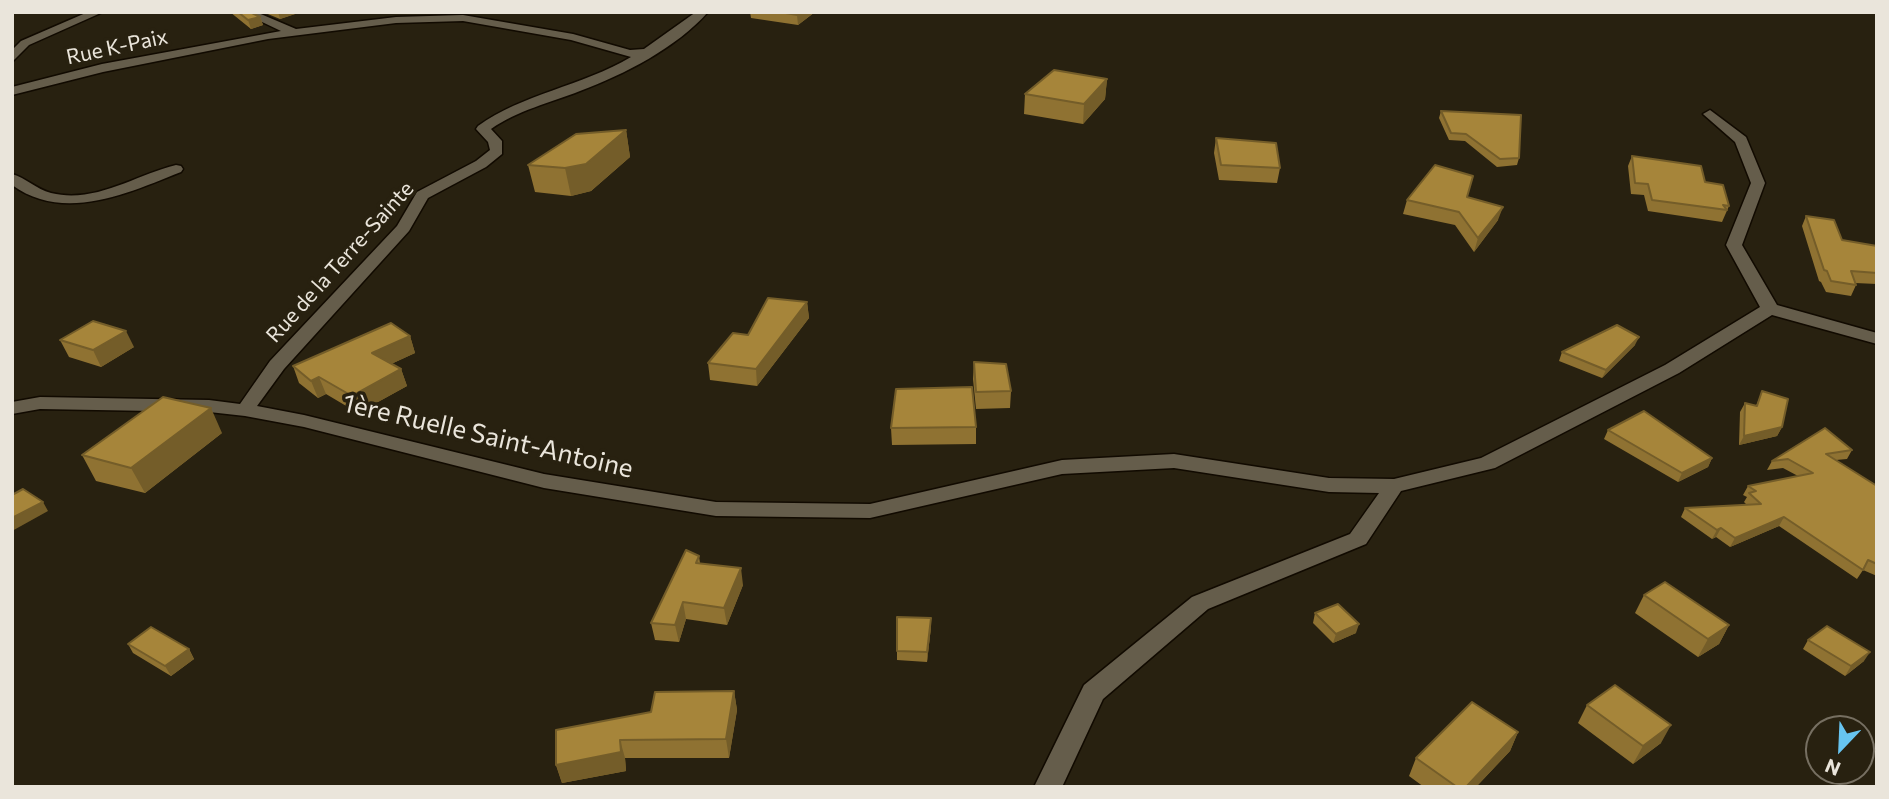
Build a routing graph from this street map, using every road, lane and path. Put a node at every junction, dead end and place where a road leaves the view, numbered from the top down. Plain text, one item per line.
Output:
1 (246, 12) edge
2 (703, 12) edge
3 (92, 13) edge
4 (293, 33) junction
5 (644, 53) junction
6 (12, 58) edge
7 (12, 91) edge
8 (1710, 114) dead end
9 (176, 169) dead end
10 (12, 178) edge
11 (1770, 309) junction
12 (1877, 339) edge
13 (12, 408) edge
14 (245, 410) junction
15 (1394, 486) junction
16 (1048, 787) edge

1 - 4 street
2 - 5 street, Rue de la Terre-Sainte
3 - 6 street
4 - 5 street, Rue K-Paix
4 - 7 street, Rue K-Paix
5 - 14 street, Rue de la Terre-Sainte
8 - 11 street
9 - 10 street
11 - 12 street
11 - 15 street, 1ère Ruelle Saint-Antoine
13 - 14 street, 1ère Ruelle Saint-Antoine
14 - 15 street, 1ère Ruelle Saint-Antoine
15 - 16 street

